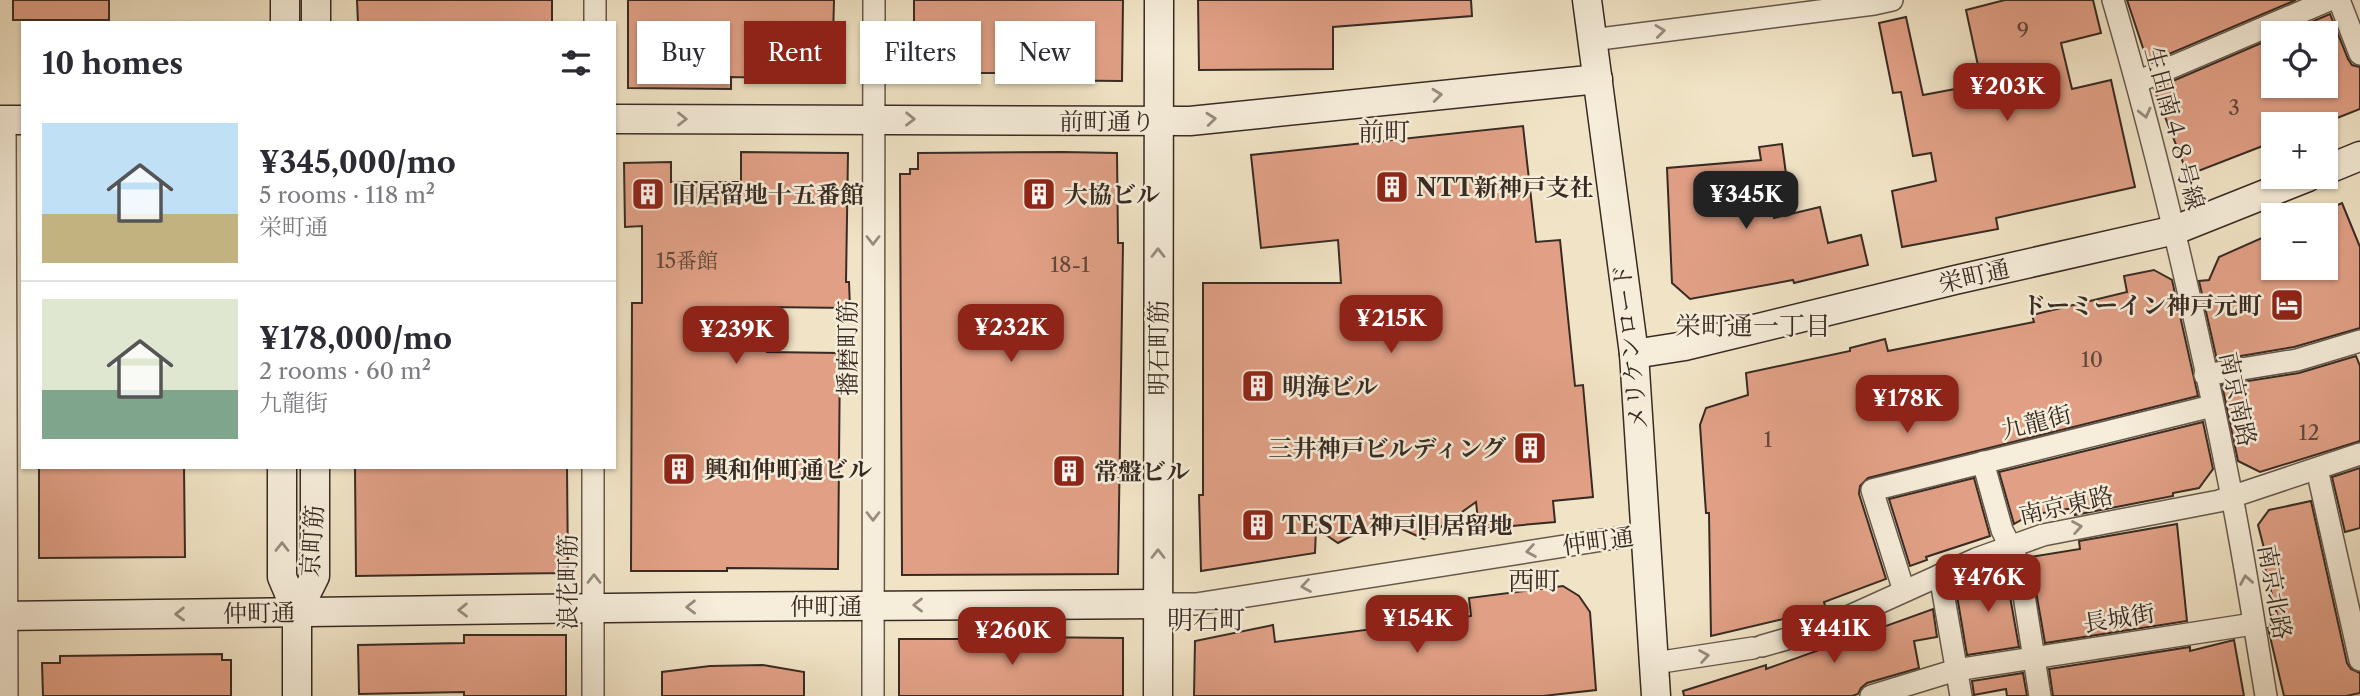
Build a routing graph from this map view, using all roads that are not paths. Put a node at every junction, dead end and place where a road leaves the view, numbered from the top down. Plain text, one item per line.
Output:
1 (285, 0) edge
2 (316, 0) edge
3 (595, 0) edge
4 (874, 0) edge
5 (1160, 0) edge
6 (1587, 0) edge
7 (1892, 0) edge
8 (2113, 0) edge
9 (2329, 0) edge
10 (2339, 0) edge
11 (285, 21) edge
12 (316, 21) edge
13 (594, 21) edge
14 (1592, 40) junction
15 (2360, 54) edge
16 (1598, 79) junction
17 (2137, 82) junction
18 (616, 119) edge
19 (873, 119) junction
20 (9, 120) edge
21 (1158, 120) junction
22 (2360, 156) edge
23 (2338, 165) edge
24 (2278, 189) edge
25 (2175, 230) junction
26 (2360, 341) edge
27 (1634, 354) junction
28 (2206, 375) junction
29 (2212, 407) junction
30 (2360, 454) edge
31 (1983, 462) junction
32 (282, 469) edge
33 (315, 469) edge
34 (593, 469) edge
35 (2318, 469) junction
36 (2232, 498) junction
37 (1647, 533) junction
38 (2011, 545) junction
39 (1940, 575) junction
40 (1904, 591) junction
41 (1158, 604) junction
42 (873, 606) junction
43 (594, 609) junction
44 (297, 612) junction
45 (4, 616) edge
46 (2253, 624) junction
47 (2034, 658) junction
48 (2360, 660) edge
49 (1655, 663) junction
50 (1956, 670) junction
51 (7, 696) edge
52 (298, 696) edge
53 (593, 696) edge
54 (873, 696) edge
55 (1158, 696) edge
56 (1656, 696) edge
57 (1871, 696) edge
58 (1961, 696) edge
59 (2040, 696) edge
60 (2266, 696) edge

1 - 11 street
2 - 12 street
3 - 13 street
4 - 19 street, 播磨町筋
5 - 21 street, 明石町筋
6 - 14 street, メリケンロード
14 -> 7 street
8 - 17 street, 生田南４８号線
9 - 17 street
10 - 15 street
14 - 16 street, メリケンロード
21 -> 16 street, 前町通り
16 - 27 street, メリケンロード
17 -> 25 street, 生田南４８号線
18 -> 19 street, 前町通り
19 -> 21 street, 前町通り
19 -> 42 street, 播磨町筋
20 - 45 street
41 -> 21 street, 明石町筋
22 - 23 street
24 - 25 street, 栄町通
25 - 27 street, 栄町通
25 - 28 street, 南京南路
26 - 28 street
27 - 37 street, メリケンロード
28 - 29 street, 南京南路
29 - 31 street, 九龍街
29 - 36 street, 南京南路
30 - 35 street, 南京東路
31 - 38 street
31 - 40 street, 九龍街
44 -> 32 street, 京町筋
33 - 44 street, 京町筋
43 -> 34 street, 浪花町筋
35 - 36 street, 南京東路
35 - 48 street
38 -> 36 street, 南京東路
46 -> 36 street, 南京北路
37 -> 41 street, 仲町通
37 - 49 street, メリケンロード
38 - 39 street, 南京東路
38 - 47 street
39 - 40 street, 南京東路
39 - 50 street
49 -> 40 street, 南京東路
41 -> 42 street, 仲町通
41 - 55 street, 明石町筋
42 -> 43 street, 仲町通
42 - 54 street, 播磨町筋
43 -> 44 street, 仲町通
43 - 53 street, 浪花町筋
44 -> 45 street, 仲町通
44 - 52 street, 京町筋
45 - 51 street
46 - 47 street, 長城街
46 - 60 street, 南京北路
47 - 50 street, 長城街
47 - 59 street
49 - 56 street, メリケンロード
50 - 57 street, 長城街
50 - 58 street

